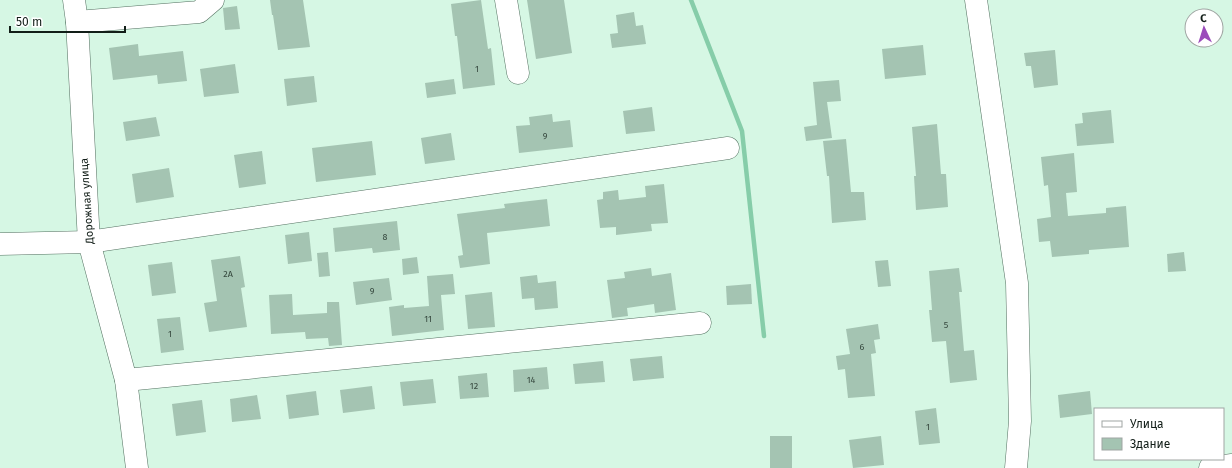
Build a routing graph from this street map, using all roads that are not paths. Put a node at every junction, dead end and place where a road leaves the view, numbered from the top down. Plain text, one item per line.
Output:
1 (74, 0) edge
2 (213, 0) edge
3 (506, 0) edge
4 (976, 0) edge
5 (77, 22) junction
6 (518, 73) dead end
7 (728, 148) dead end
8 (89, 242) junction
9 (0, 244) edge
10 (700, 322) dead end
11 (126, 380) junction
12 (1232, 465) edge
13 (137, 468) edge
14 (1016, 468) edge
15 (1210, 468) edge

1 - 5 street, Дорожная улица
2 - 5 street
3 - 6 street
4 - 14 street
5 - 8 street, Дорожная улица
7 - 8 street
8 - 9 street
8 - 11 street, Дорожная улица
10 - 11 street
11 - 13 street, Дорожная улица
12 - 15 street

